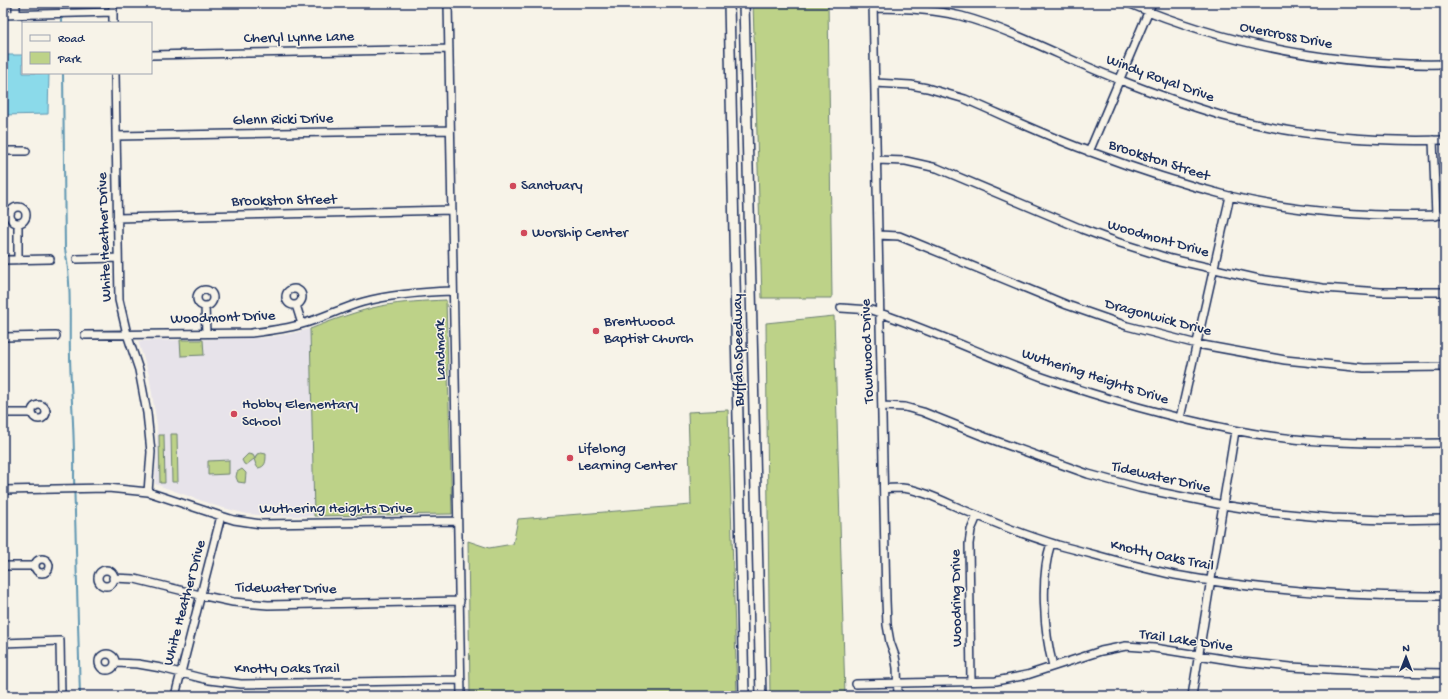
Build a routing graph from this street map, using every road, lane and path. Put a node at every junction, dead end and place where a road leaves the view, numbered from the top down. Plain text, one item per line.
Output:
1 (16, 3) edge
2 (113, 3) edge
3 (448, 3) edge
4 (729, 3) edge
5 (744, 3) edge
6 (1128, 3) edge
7 (1152, 3) edge
8 (874, 5) edge
9 (113, 12) junction
10 (1148, 12) junction
11 (16, 14) junction
12 (3, 15) edge
13 (113, 22) edge
14 (449, 49) junction
15 (152, 55) edge
16 (1445, 64) edge
17 (730, 71) junction
18 (746, 71) junction
19 (115, 74) edge
20 (1120, 80) junction
21 (875, 83) junction
22 (450, 130) junction
23 (116, 136) junction
24 (1433, 140) junction
25 (1445, 140) edge
26 (3, 151) edge
27 (26, 151) dead end
28 (1089, 152) junction
29 (876, 160) junction
30 (732, 171) junction
31 (749, 171) junction
32 (1230, 196) junction
33 (452, 210) junction
34 (1445, 215) edge
35 (1436, 216) junction
36 (117, 218) junction
37 (18, 223) dead end
38 (878, 235) junction
39 (118, 258) junction
40 (50, 259) dead end
41 (77, 259) dead end
42 (3, 260) edge
43 (18, 260) junction
44 (751, 269) junction
45 (1215, 269) junction
46 (735, 270) junction
47 (453, 291) junction
48 (1445, 292) edge
49 (296, 305) dead end
50 (205, 306) dead end
51 (841, 308) dead end
52 (879, 313) junction
53 (302, 324) junction
54 (206, 333) junction
55 (127, 334) junction
56 (84, 335) dead end
57 (56, 336) dead end
58 (3, 337) edge
59 (1196, 344) junction
60 (1445, 367) edge
61 (753, 370) junction
62 (737, 371) junction
63 (882, 406) junction
64 (32, 413) dead end
65 (3, 414) edge
66 (1180, 418) junction
67 (1235, 431) junction
68 (1445, 443) edge
69 (756, 470) junction
70 (740, 471) junction
71 (884, 489) junction
72 (3, 490) edge
73 (148, 492) junction
74 (1223, 505) junction
75 (221, 516) junction
76 (977, 516) junction
77 (1445, 519) edge
78 (457, 520) junction
79 (1051, 543) junction
80 (3, 566) edge
81 (34, 566) dead end
82 (742, 570) junction
83 (758, 570) junction
84 (113, 578) dead end
85 (1212, 581) junction
86 (200, 595) junction
87 (1445, 596) edge
88 (460, 601) junction
89 (3, 643) edge
90 (1200, 654) junction
91 (116, 663) dead end
92 (1053, 666) junction
93 (180, 672) junction
94 (1445, 673) edge
95 (743, 674) junction
96 (760, 674) junction
97 (461, 680) junction
98 (971, 681) junction
99 (897, 683) junction
100 (856, 684) dead end
101 (61, 696) edge
102 (175, 696) edge
103 (462, 696) edge
104 (744, 696) edge
105 (761, 696) edge
106 (898, 696) edge
107 (1192, 696) edge

1 - 11 street
2 - 9 street
3 - 14 street, Landmark
4 - 17 main road, Buffalo Speedway
5 - 18 main road, Buffalo Speedway
6 - 10 street, Overcross Drive
7 - 10 street
8 - 20 street, Windy Royal Drive
8 - 21 street, Townwood Drive
9 - 11 street
9 - 13 street
10 - 16 street, Overcross Drive
10 - 20 street
11 - 12 street
14 - 15 street, Cheryl Lynne Lane
14 - 22 street, Landmark
17 - 18 main road
17 - 30 main road, Buffalo Speedway
18 - 31 main road, Buffalo Speedway
19 - 23 street, White Heather Drive
20 - 24 street, Windy Royal Drive
20 - 28 street
21 - 28 street, Brookston Street
21 - 29 street, Townwood Drive
22 - 23 street, Glenn Ricki Drive
22 - 33 street, Landmark
23 - 36 street, White Heather Drive
24 - 25 street, Windy Royal Drive
24 - 35 street
26 - 27 street
28 - 32 street, Brookston Street
29 - 38 street, Townwood Drive
29 - 45 street, Woodmont Drive
30 - 31 main road
30 - 46 main road, Buffalo Speedway
31 - 44 main road, Buffalo Speedway
32 - 35 street, Brookston Street
32 - 45 street
33 - 36 street, Brookston Street
33 - 47 street, Landmark
34 - 35 street, Brookston Street
36 - 39 street, White Heather Drive
37 - 43 street
38 - 52 street, Townwood Drive
38 - 59 street, Dragonwick Drive
39 - 41 street
39 - 55 street, White Heather Drive
40 - 43 street
42 - 43 street
44 - 46 main road
44 - 61 main road, Buffalo Speedway
45 - 48 street, Woodmont Drive
45 - 59 street
46 - 62 main road, Buffalo Speedway
47 - 53 street, Woodmont Drive
47 - 78 street, Landmark
49 - 53 street
50 - 54 street
51 - 52 street, Wuthering Heights Drive
52 - 63 street, Townwood Drive
52 - 66 street, Wuthering Heights Drive
53 - 54 street, Woodmont Drive
54 - 55 street, Woodmont Drive
55 - 56 street, Woodmont Drive
55 - 73 street, White Heather Drive
57 - 58 street
59 - 60 street, Dragonwick Drive
59 - 66 street
61 - 62 main road
61 - 69 main road, Buffalo Speedway
62 - 70 main road, Buffalo Speedway
63 - 71 street, Townwood Drive
63 - 74 street, Tidewater Drive
64 - 65 street
66 - 67 street, Wuthering Heights Drive
67 - 68 street, Wuthering Heights Drive
67 - 74 street
69 - 70 main road
69 - 83 main road, Buffalo Speedway
70 - 82 main road, Buffalo Speedway
71 - 76 street, Knotty Oaks Trail
71 - 99 street, Townwood Drive
72 - 73 street, Wuthering Heights Drive
73 - 75 street, Wuthering Heights Drive
74 - 77 street, Tidewater Drive
74 - 85 street
75 - 78 street, Wuthering Heights Drive
75 - 86 street, White Heather Drive
76 - 79 street, Knotty Oaks Trail
76 - 98 street, Woodring Drive
78 - 88 street, Landmark
79 - 85 street, Knotty Oaks Trail
79 - 92 street
80 - 81 street
82 - 83 main road
82 - 95 main road, Buffalo Speedway
83 - 96 main road, Buffalo Speedway
84 - 86 street, Tidewater Drive
85 - 87 street, Knotty Oaks Trail
85 - 90 street
86 - 88 street, Tidewater Drive
86 - 93 street, White Heather Drive
88 - 97 street, Landmark
89 - 101 street
90 - 92 street, Trail Lake Drive
90 - 94 street, Trail Lake Drive
90 - 107 street
91 - 93 street, Knotty Oaks Trail
92 - 98 street, Trail Lake Drive
93 - 97 street, Knotty Oaks Trail
93 - 102 street, White Heather Drive
95 - 96 main road
95 - 104 main road, Buffalo Speedway
96 - 105 main road, Buffalo Speedway
97 - 103 street, Landmark
98 - 99 street, Trail Lake Drive
99 - 100 street, Trail Lake Drive
99 - 106 street, Townwood Drive

